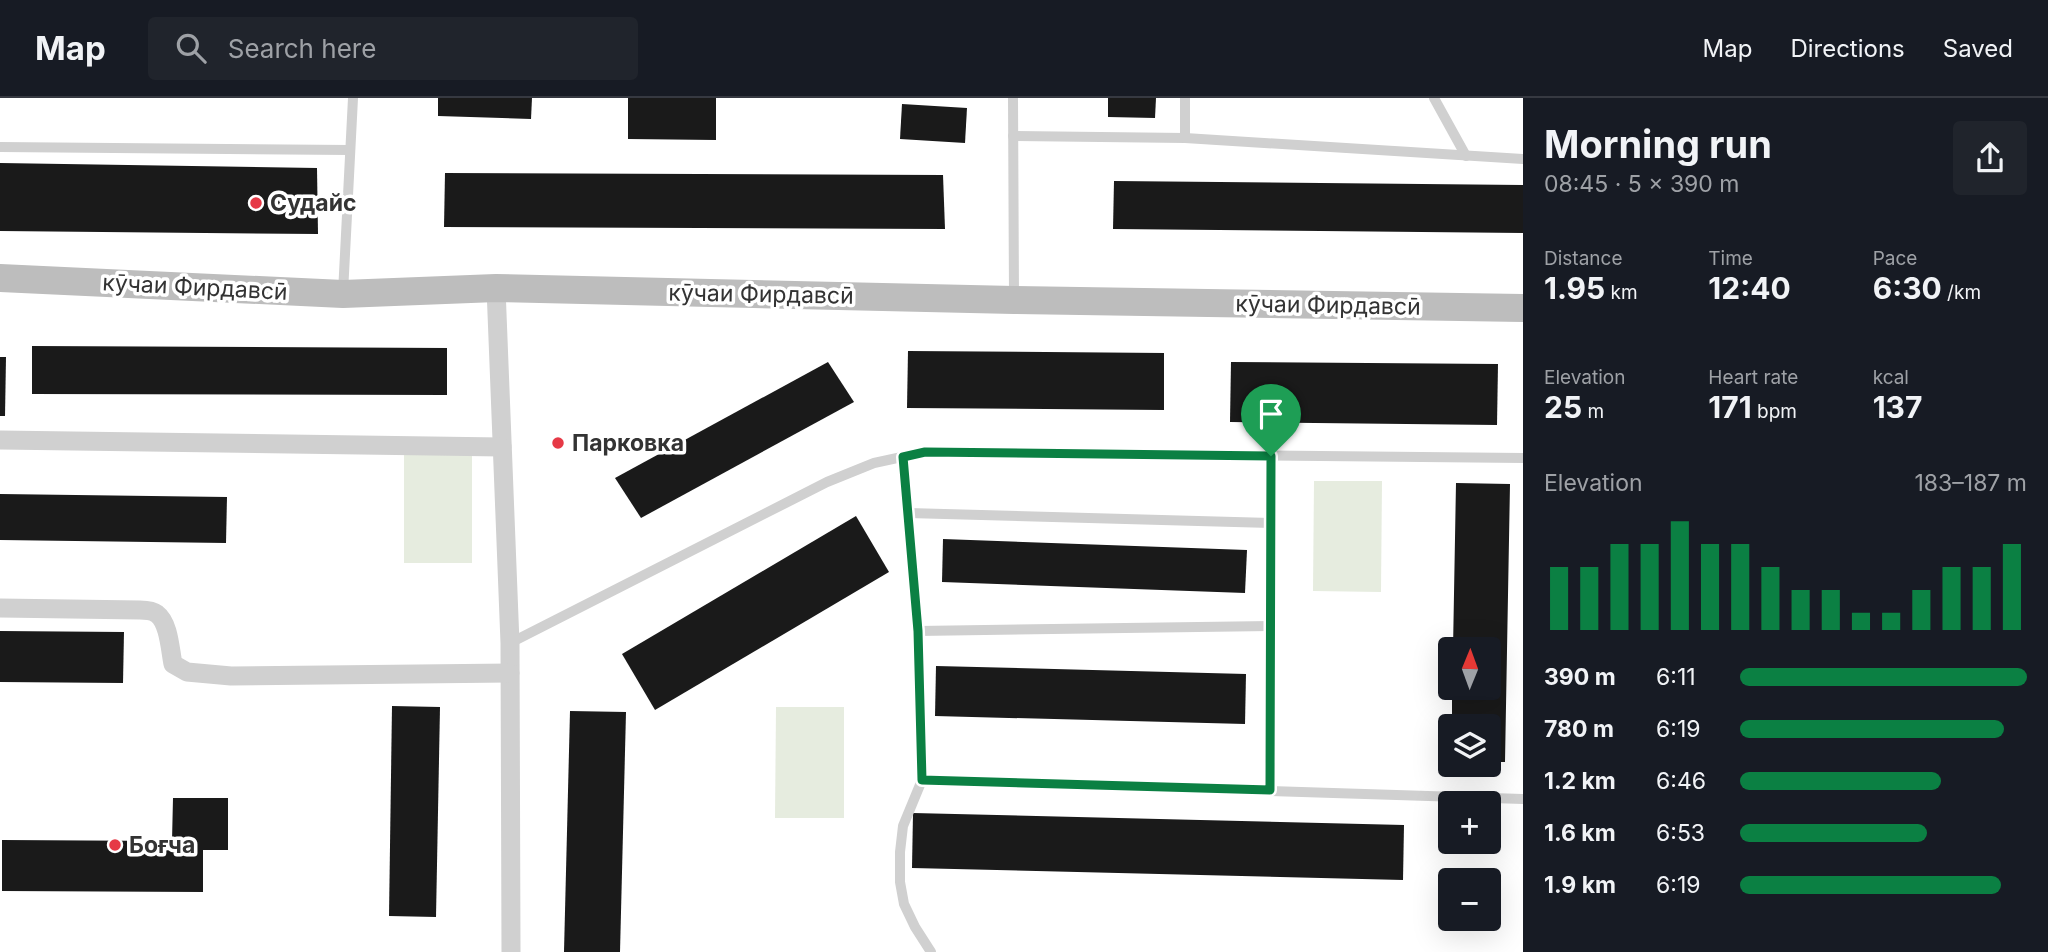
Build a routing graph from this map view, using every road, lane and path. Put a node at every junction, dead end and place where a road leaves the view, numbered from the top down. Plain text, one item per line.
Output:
1 (353, 98) edge
2 (1013, 98) edge
3 (1185, 98) edge
4 (1434, 98) edge
5 (1013, 135) junction
6 (1185, 138) junction
7 (0, 147) edge
8 (350, 150) junction
9 (1466, 156) junction
10 (1523, 159) edge
11 (0, 278) edge
12 (496, 288) junction
13 (343, 293) junction
14 (1014, 300) junction
15 (1523, 308) edge
16 (0, 440) edge
17 (502, 447) junction
18 (1271, 456) junction
19 (903, 457) junction
20 (1523, 458) edge
21 (908, 513) junction
22 (1271, 523) junction
23 (0, 608) edge
24 (1271, 626) junction
25 (918, 631) junction
26 (510, 643) junction
27 (510, 673) junction
28 (922, 780) junction
29 (1270, 790) junction
30 (1523, 799) edge
31 (510, 952) edge
32 (931, 952) edge

1 - 8 lane
2 - 5 lane
3 - 6 lane
4 - 9 lane
5 - 6 lane
5 - 14 lane
6 - 9 lane
7 - 8 lane
8 - 13 lane
9 - 10 lane
11 - 13 street, кӯчаи Фирдавсӣ
12 - 13 street, кӯчаи Фирдавсӣ
12 - 14 street, кӯчаи Фирдавсӣ
12 - 17 street
14 - 15 street, кӯчаи Фирдавсӣ
16 - 17 street
17 - 26 street
18 - 19 lane
18 - 20 lane
18 - 22 lane
19 - 21 lane
19 - 26 lane
21 - 22 lane
21 - 25 lane
22 - 24 lane
23 - 27 street
24 - 25 lane
24 - 29 lane
25 - 28 lane
26 - 27 street
27 - 31 street
28 - 29 lane
28 - 32 lane
29 - 30 lane

